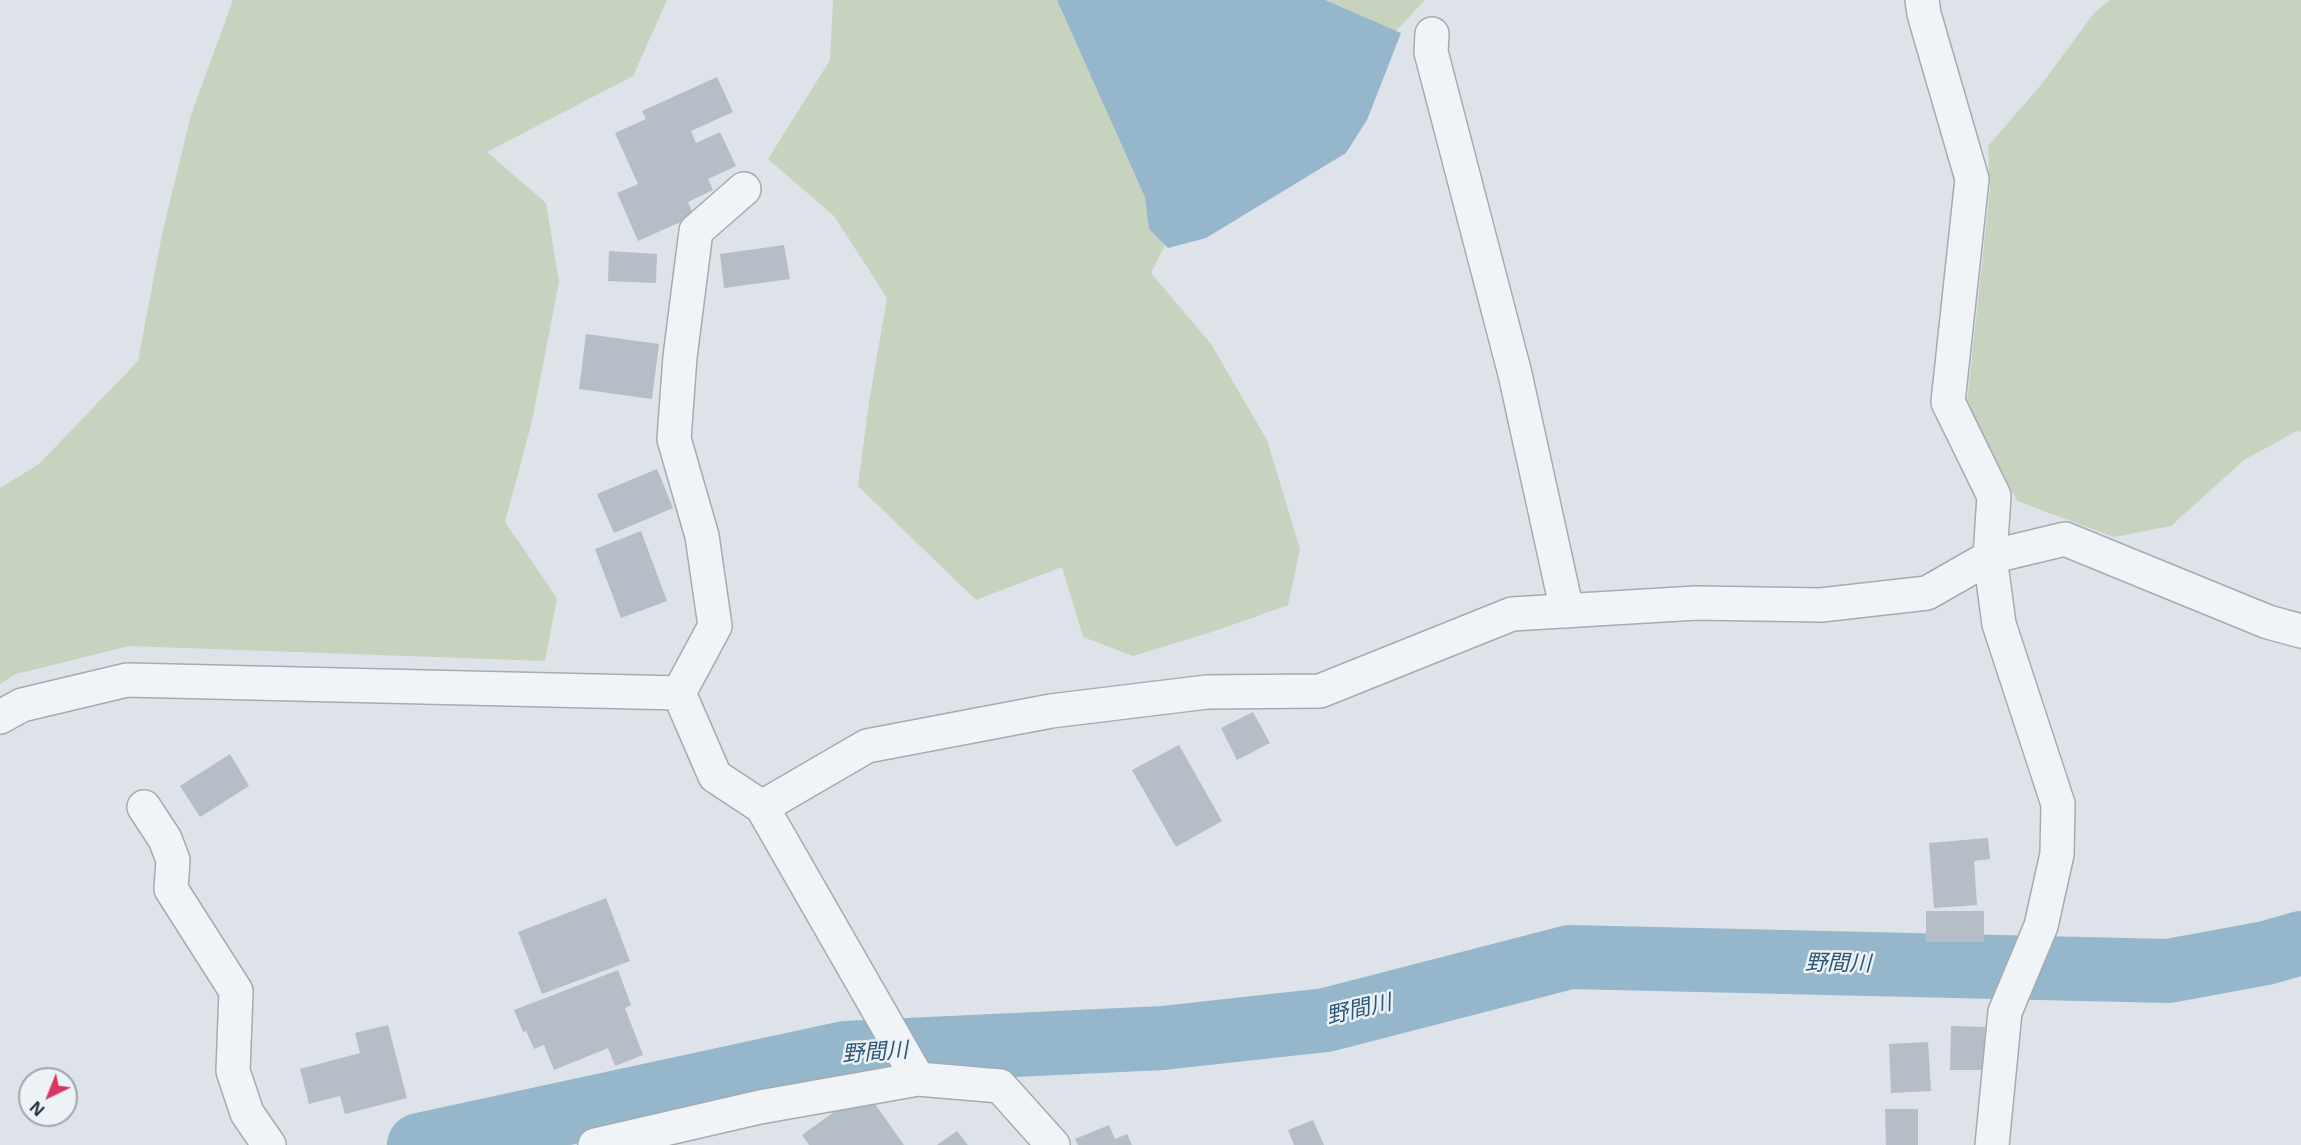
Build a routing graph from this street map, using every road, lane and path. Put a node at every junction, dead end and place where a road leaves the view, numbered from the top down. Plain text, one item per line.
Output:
1 (1922, 0) edge
2 (1432, 34) dead end
3 (744, 189) dead end
4 (1990, 557) junction
5 (1567, 611) junction
6 (2301, 631) edge
7 (679, 693) junction
8 (0, 717) edge
9 (144, 807) dead end
10 (762, 807) junction
11 (918, 1079) junction
12 (269, 1145) edge
13 (595, 1145) edge
14 (1053, 1145) edge
15 (1992, 1145) edge

1 - 4 street
2 - 5 street
3 - 7 street
4 - 5 street
4 - 6 street
4 - 15 street
5 - 10 street
7 - 8 street
7 - 10 street
9 - 12 street
10 - 11 street
11 - 13 street
11 - 14 street

